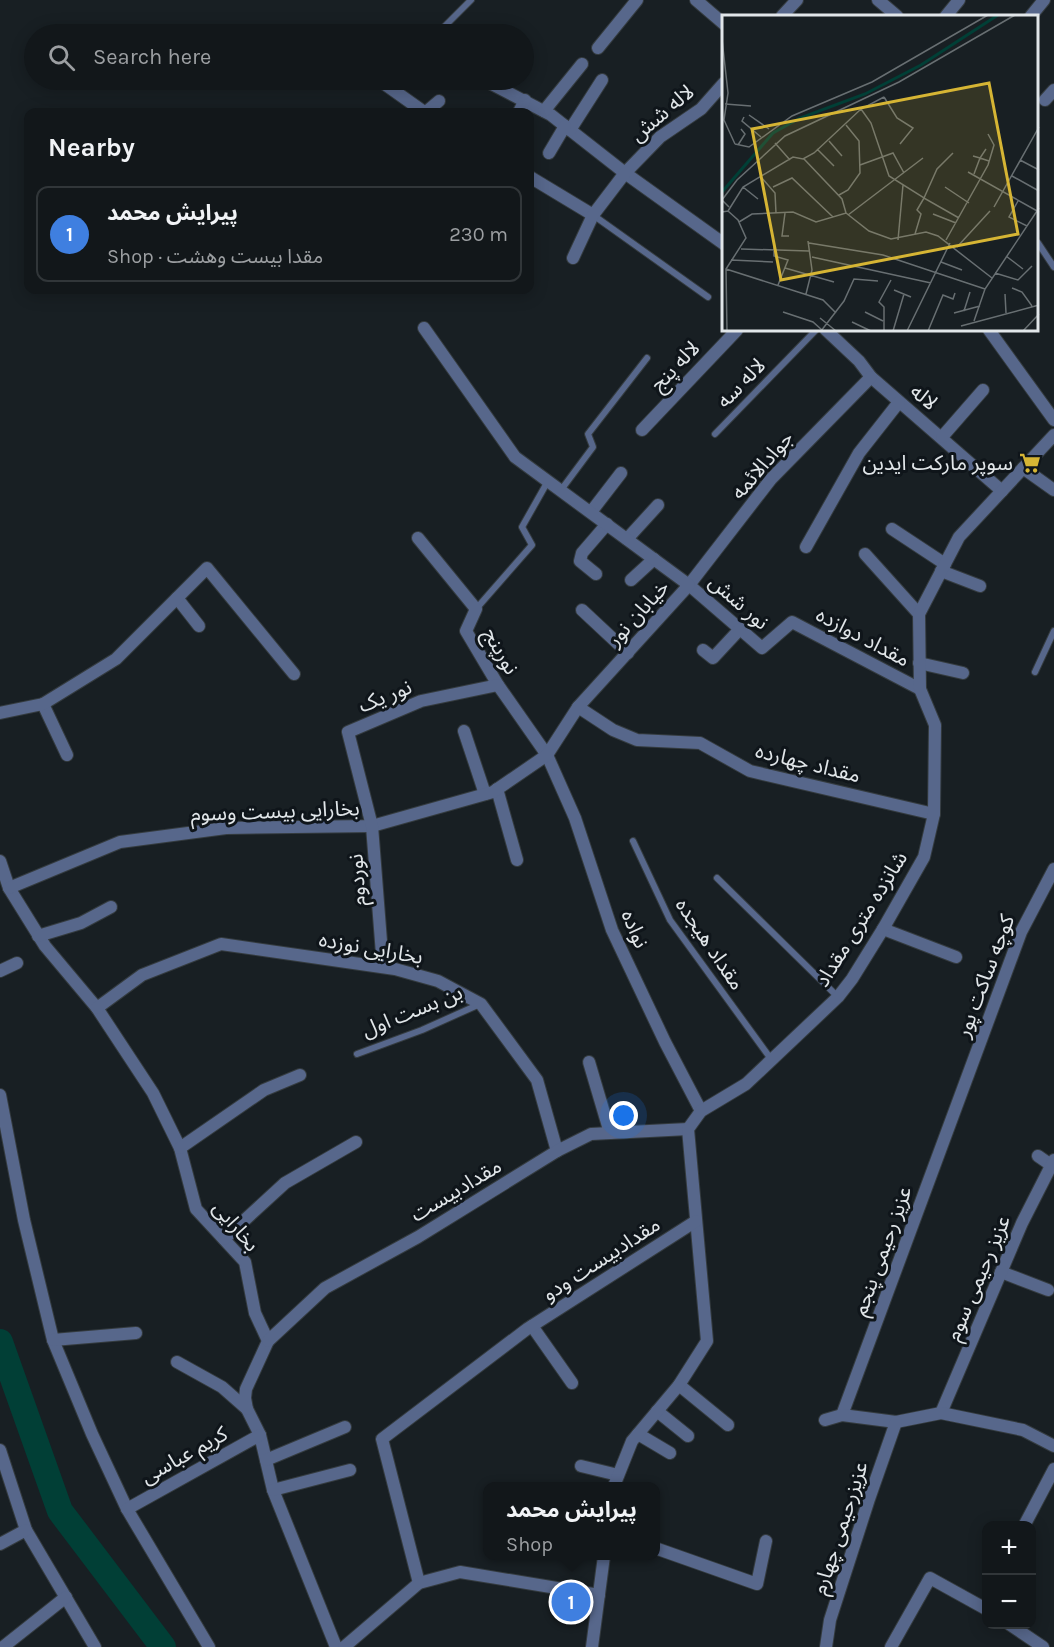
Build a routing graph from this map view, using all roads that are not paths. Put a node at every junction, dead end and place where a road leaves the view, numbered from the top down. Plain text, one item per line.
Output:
1 (471, 0) edge
2 (637, 0) edge
3 (696, 0) edge
4 (797, 0) edge
5 (878, 0) edge
6 (959, 0) edge
7 (1044, 0) edge
8 (783, 15) edge
9 (896, 15) edge
10 (947, 15) edge
11 (1032, 15) edge
12 (722, 22) edge
13 (447, 24) edge
14 (598, 48) dead end
15 (582, 64) dead end
16 (602, 80) dead end
17 (722, 85) edge
18 (394, 90) edge
19 (504, 90) edge
20 (1054, 90) edge
21 (525, 100) junction
22 (1045, 100) dead end
23 (439, 101) dead end
24 (419, 108) edge
25 (430, 108) edge
26 (521, 108) edge
27 (543, 111) junction
28 (567, 128) junction
29 (549, 153) dead end
30 (625, 173) junction
31 (534, 179) edge
32 (593, 215) junction
33 (722, 243) edge
34 (1039, 244) edge
35 (573, 258) dead end
36 (1054, 267) edge
37 (708, 297) dead end
38 (424, 328) dead end
39 (735, 332) edge
40 (822, 332) edge
41 (826, 332) edge
42 (990, 332) edge
43 (647, 358) dead end
44 (871, 377) junction
45 (983, 390) dead end
46 (899, 402) junction
47 (1054, 420) edge
48 (642, 430) dead end
49 (715, 434) dead end
50 (1054, 435) edge
51 (942, 437) junction
52 (1023, 468) junction
53 (621, 473) dead end
54 (548, 481) junction
55 (561, 490) junction
56 (1054, 490) edge
57 (1002, 491) junction
58 (658, 506) dead end
59 (591, 512) junction
60 (608, 524) junction
61 (892, 529) dead end
62 (418, 538) dead end
63 (627, 539) junction
64 (806, 547) dead end
65 (865, 554) dead end
66 (654, 559) junction
67 (943, 567) junction
68 (596, 574) dead end
69 (632, 580) dead end
70 (690, 585) junction
71 (980, 586) dead end
72 (177, 598) junction
73 (476, 609) junction
74 (582, 610) dead end
75 (919, 614) junction
76 (199, 626) dead end
77 (740, 629) junction
78 (1054, 631) edge
79 (762, 648) joint
80 (703, 650) dead end
81 (628, 653) junction
82 (919, 663) junction
83 (1035, 672) dead end
84 (963, 673) dead end
85 (294, 674) dead end
86 (498, 685) junction
87 (920, 689) junction
88 (43, 704) junction
89 (578, 707) junction
90 (0, 713) edge
91 (464, 731) dead end
92 (547, 754) junction
93 (67, 755) dead end
94 (491, 792) junction
95 (934, 814) junction
96 (372, 826) junction
97 (633, 840) dead end
98 (517, 860) dead end
99 (0, 861) edge
100 (1054, 868) edge
101 (717, 878) dead end
102 (9, 888) junction
103 (111, 907) dead end
104 (883, 929) junction
105 (38, 936) junction
106 (956, 957) dead end
107 (17, 963) dead end
108 (383, 967) junction
109 (0, 971) edge
110 (838, 997) junction
111 (481, 1004) junction
112 (98, 1008) junction
113 (357, 1054) dead end
114 (771, 1059) junction
115 (589, 1062) dead end
116 (300, 1075) dead end
117 (0, 1095) edge
118 (958, 1100) joint
119 (702, 1111) junction
120 (688, 1129) junction
121 (610, 1133) junction
122 (356, 1142) dead end
123 (180, 1148) junction
124 (557, 1151) junction
125 (1038, 1156) dead end
126 (1052, 1168) edge
127 (696, 1221) junction
128 (224, 1239) junction
129 (1001, 1272) junction
130 (1048, 1290) dead end
131 (529, 1328) junction
132 (136, 1333) dead end
133 (52, 1340) junction
134 (268, 1341) junction
135 (177, 1362) dead end
136 (572, 1383) dead end
137 (679, 1385) junction
138 (246, 1409) junction
139 (657, 1411) junction
140 (941, 1413) junction
141 (842, 1415) junction
142 (825, 1420) dead end
143 (896, 1422) junction
144 (728, 1425) dead end
145 (345, 1427) dead end
146 (638, 1434) junction
147 (260, 1435) junction
148 (688, 1436) dead end
149 (1054, 1446) edge
150 (0, 1450) edge
151 (670, 1453) dead end
152 (266, 1460) junction
153 (581, 1466) dead end
154 (1054, 1469) edge
155 (350, 1470) dead end
156 (616, 1480) edge
157 (273, 1490) junction
158 (127, 1509) junction
159 (1027, 1521) edge
160 (26, 1530) junction
161 (766, 1540) dead end
162 (0, 1544) edge
163 (660, 1550) edge
164 (603, 1560) edge
165 (418, 1583) junction
166 (599, 1595) junction
167 (66, 1597) junction
168 (982, 1602) edge
169 (1016, 1629) edge
170 (3, 1647) edge
171 (95, 1647) edge
172 (209, 1647) edge
173 (336, 1647) edge
174 (344, 1647) edge
175 (592, 1647) edge
176 (826, 1647) edge
177 (891, 1647) edge
178 (1043, 1647) edge

1 - 13 lane
2 - 14 street
3 - 12 street
4 - 8 street
5 - 9 street
6 - 10 street
7 - 11 street
15 - 27 street
16 - 28 street
17 - 30 street, لاله شش
18 - 24 street
19 - 21 street
20 - 22 street
21 - 26 street
21 - 27 street
23 - 25 street
27 - 28 street
28 - 29 street
28 - 30 street
30 - 32 street, لاله شش
30 - 33 street
31 - 32 street
32 - 35 street, لاله شش
32 - 37 lane
34 - 36 lane
38 - 54 street, خیابان نور
39 - 48 street, لاله پنج
40 - 49 lane, لاله سه
41 - 44 street, لاله
42 - 47 street
43 - 55 lane
44 - 46 street, لاله
44 - 70 street, جوادالائمه
45 - 51 street
46 - 51 street, لاله
46 - 64 street
50 - 52 street, شانزده متری مقداد
51 - 57 street, لاله
52 - 56 street
52 - 57 street, شانزده متری مقداد
53 - 59 street
54 - 55 street, خیابان نور
54 - 73 lane
55 - 59 street, خیابان نور
57 - 67 street, شانزده متری مقداد
58 - 63 street
59 - 60 street, خیابان نور
60 - 63 street, خیابان نور
60 - 68 street
61 - 67 street
62 - 73 street, نورپنج
63 - 66 street, خیابان نور
65 - 75 street
66 - 69 street
66 - 70 street, خیابان نور
67 - 71 street
67 - 75 street, شانزده متری مقداد
70 - 77 street, نور شش
70 - 81 street, خیابان نور
72 - 76 street
72 - 85 street
72 - 88 street
73 - 86 street, نورپنج
74 - 81 street
75 - 82 street, شانزده متری مقداد
77 - 79 street, نور شش
77 - 80 street
78 - 83 lane
79 - 87 street, مقداد دوازده
81 - 89 street, خیابان نور
82 - 84 street
82 - 87 street, شانزده متری مقداد
86 - 92 street, نورپنج
86 - 96 street, نور یک
87 - 95 street, شانزده متری مقداد
88 - 90 street
88 - 93 street
89 - 92 street, خیابان نور
89 - 95 street, مقداد چهارده
91 - 94 street
92 - 94 street, خیابان نور
92 - 119 street, نواده
94 - 96 street, خیابان نور
94 - 98 street
95 - 104 street, شانزده متری مقداد
96 - 102 street, بخارایی بیست وسوم
96 - 108 street, نوردوم
97 - 114 lane, مقداد هیجده
99 - 102 street, بخارایی
100 - 118 street, کوچه ساکت پور
101 - 110 lane
102 - 105 street, بخارایی
103 - 105 street
104 - 106 street
104 - 110 street, شانزده متری مقداد
105 - 112 street, بخارایی
107 - 109 street
108 - 111 street, بخارایی نوزده
108 - 112 street, بخارایی نوزده
110 - 114 street, شانزده متری مقداد
111 - 113 lane, بن بست اول
111 - 124 street, بخارایی نوزده
112 - 123 street, بخارایی
114 - 119 street, شانزده متری مقداد
115 - 121 street
116 - 123 street
117 - 133 street
118 - 141 street, عزیز رحیمی پنجم
119 - 120 street, شانزده متری مقداد
120 - 121 street, مقدادبیست
120 - 127 street
121 - 124 street, مقدادبیست
122 - 128 street
123 - 128 street, بخارایی
124 - 134 street, مقدادبیست
125 - 126 street
126 - 129 street, عزیز رحیمی سوم
127 - 131 street, مقدادبیست ودو
127 - 137 street
128 - 134 street, بخارایی
129 - 130 street
129 - 140 street, عزیز رحیمی سوم
131 - 136 street
131 - 165 street, مقدادبیست ودو
132 - 133 street
133 - 158 street
134 - 138 street
135 - 138 street
137 - 139 street
137 - 144 street
138 - 147 street
139 - 146 street
139 - 148 street
140 - 143 street
140 - 149 street
141 - 142 street
141 - 143 street
143 - 176 street, عزیزرحیمی چهارم
145 - 152 street
146 - 151 street
146 - 156 street
147 - 152 street
147 - 158 street, کریم عباسی
150 - 160 street
152 - 157 street
153 - 156 street
154 - 159 street
155 - 157 street
157 - 173 street
158 - 172 street
160 - 162 street
160 - 167 street
161 - 163 street
164 - 166 street
165 - 166 street
165 - 174 street
166 - 175 street
167 - 170 street
167 - 171 street
168 - 177 street
169 - 178 street

